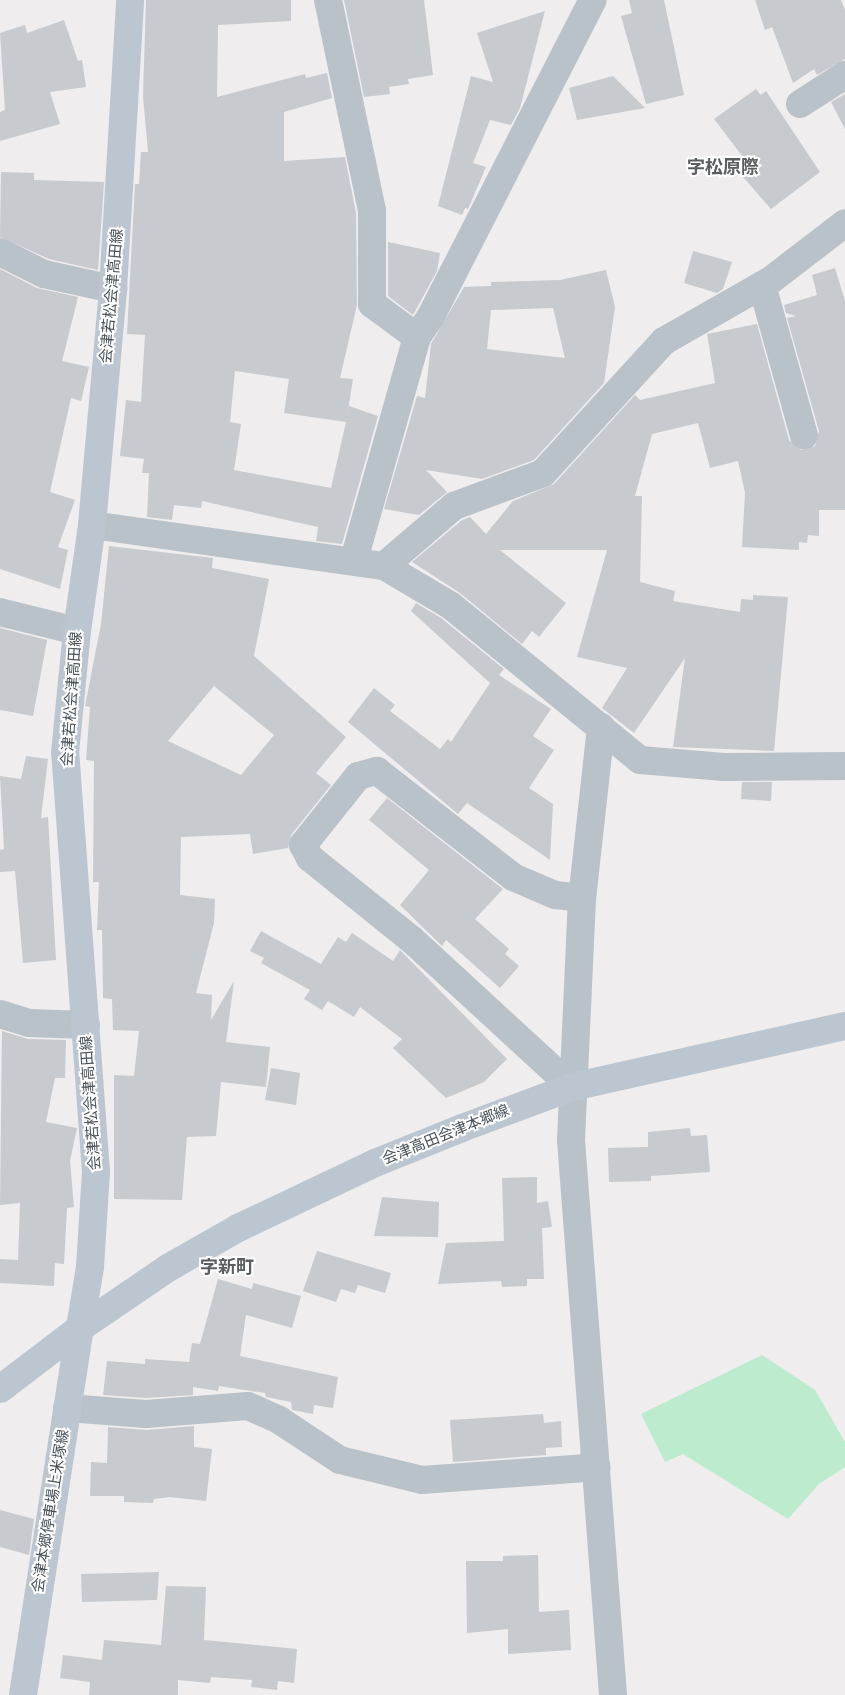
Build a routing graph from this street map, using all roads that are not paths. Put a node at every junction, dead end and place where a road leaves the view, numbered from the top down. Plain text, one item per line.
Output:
1 (130, 0) edge
2 (328, 0) edge
3 (593, 0) edge
4 (845, 75) edge
5 (800, 104) dead end
6 (845, 223) edge
7 (0, 252) edge
8 (762, 285) junction
9 (113, 288) junction
10 (417, 337) junction
11 (804, 436) dead end
12 (92, 525) junction
13 (354, 559) junction
14 (384, 566) junction
15 (0, 612) edge
16 (77, 631) junction
17 (601, 727) junction
18 (845, 766) edge
19 (582, 898) junction
20 (0, 1014) edge
21 (86, 1025) junction
22 (845, 1026) edge
23 (572, 1087) junction
24 (80, 1328) junction
25 (0, 1389) edge
26 (67, 1408) junction
27 (597, 1466) junction
28 (23, 1695) edge
29 (614, 1695) edge

1 - 9 main road, 会津若松会津高田線
2 - 10 street
3 - 10 street
4 - 5 street
6 - 8 street
7 - 9 street
8 - 11 street
8 - 14 street
9 - 12 main road, 会津若松会津高田線
10 - 13 street
12 - 13 street
12 - 16 main road, 会津若松会津高田線
13 - 14 street
14 - 17 street
15 - 16 street
16 - 21 main road, 会津若松会津高田線
17 - 18 street
17 - 19 street
19 - 23 street
19 - 23 street
20 - 21 street
21 - 24 main road, 会津若松会津高田線
22 - 23 main road, 会津高田会津本郷線
23 - 24 main road, 会津高田会津本郷線
23 - 27 street
24 - 25 main road
24 - 26 main road, 会津本郷停車場上米塚線
26 - 27 street
26 - 28 main road, 会津本郷停車場上米塚線
27 - 29 street

